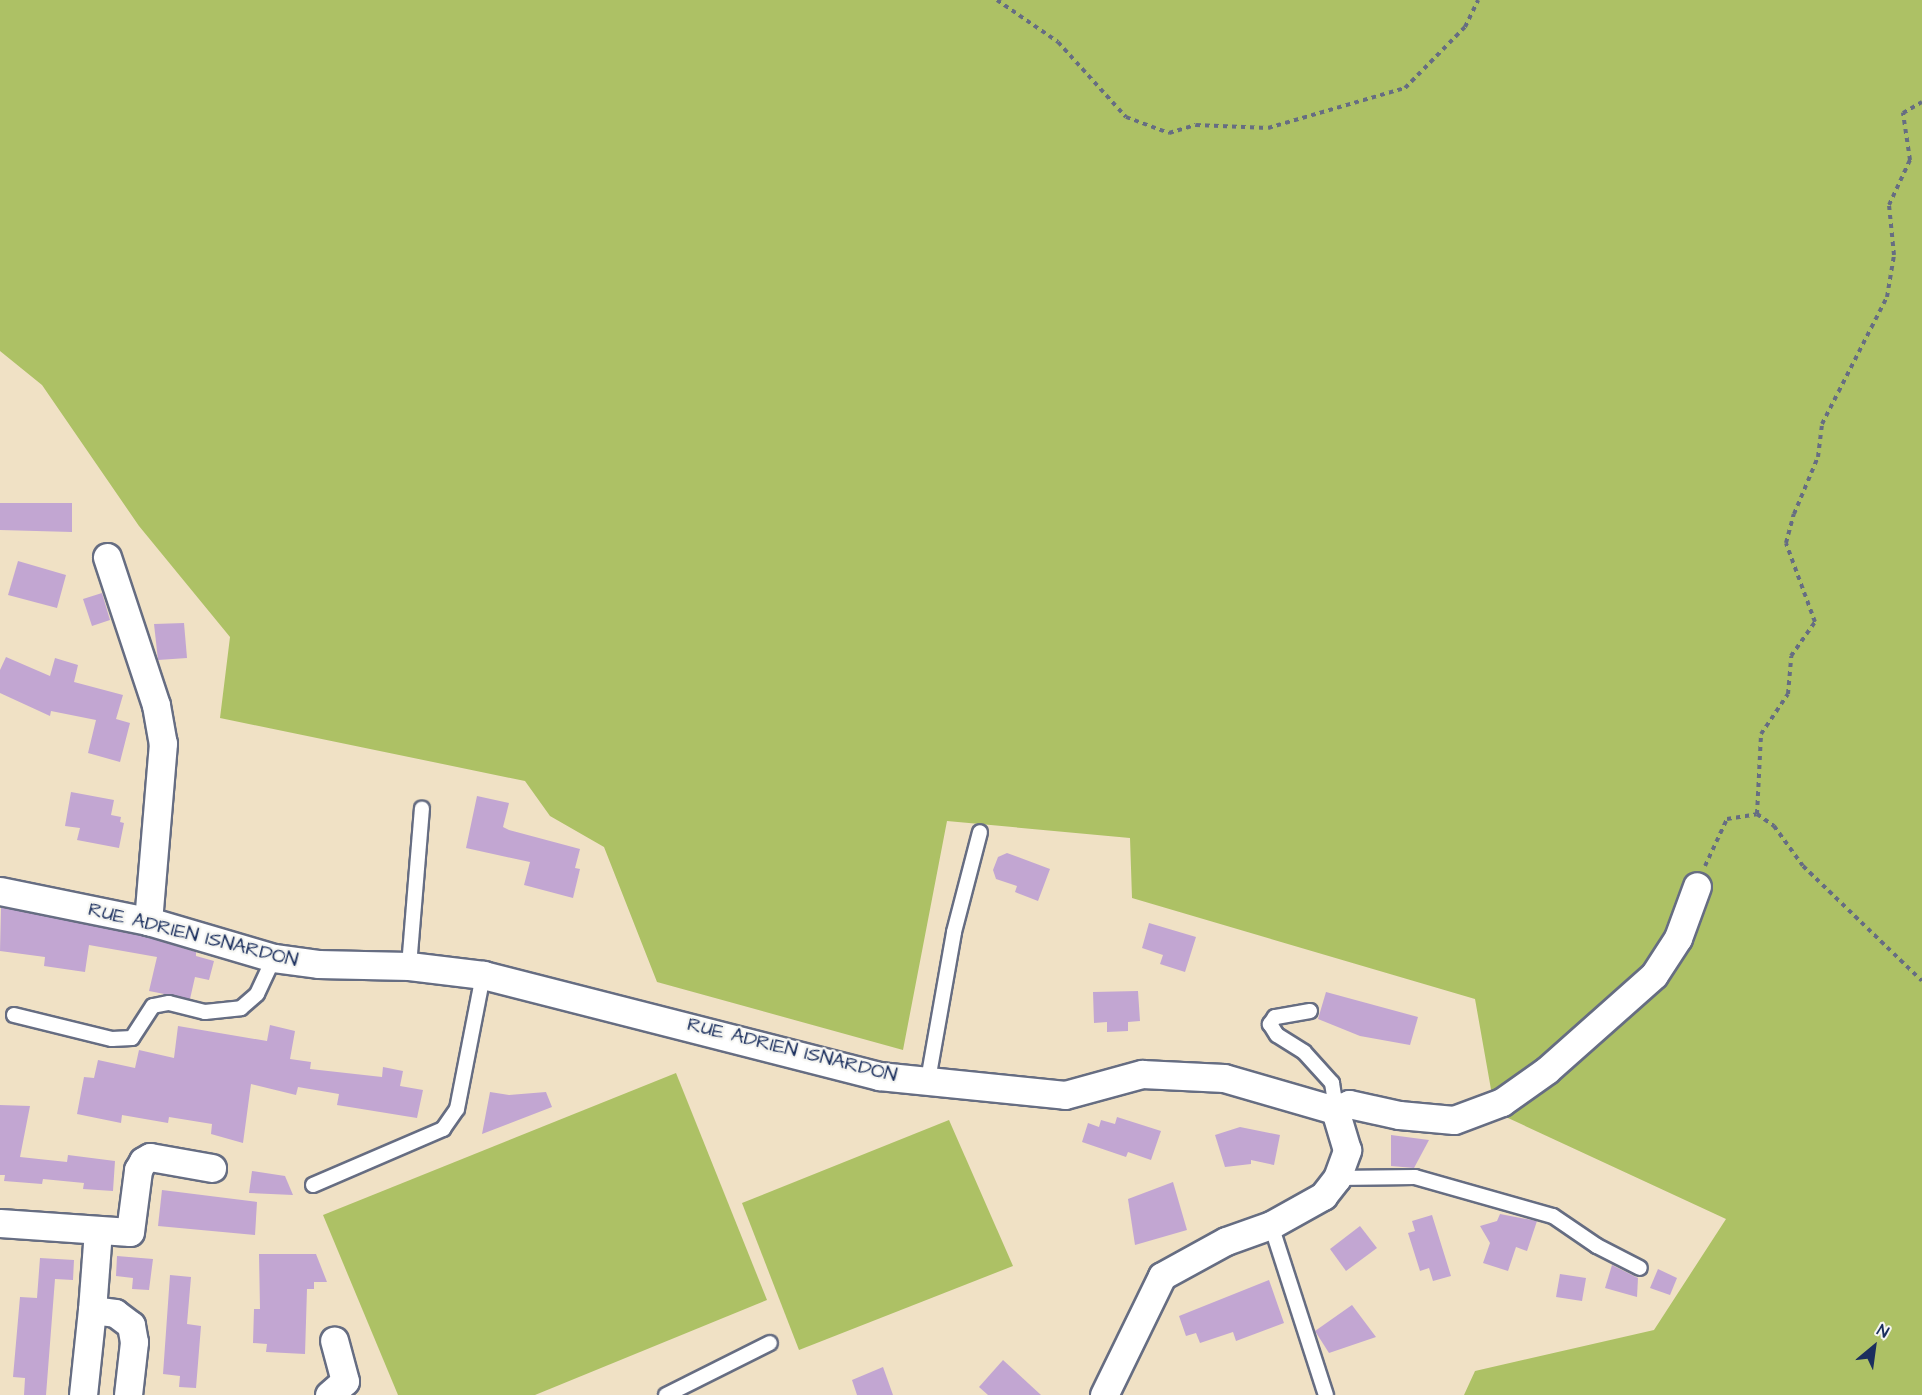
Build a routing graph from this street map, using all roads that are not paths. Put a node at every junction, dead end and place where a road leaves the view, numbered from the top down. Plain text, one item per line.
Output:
1 (107, 556) dead end
2 (422, 809) dead end
3 (980, 832) dead end
4 (1697, 886) road end
5 (0, 891) edge
6 (148, 921) junction
7 (274, 958) junction
8 (408, 966) junction
9 (483, 975) junction
10 (1310, 1011) dead end
11 (14, 1015) dead end
12 (928, 1080) junction
13 (1333, 1108) junction
14 (212, 1168) dead end
15 (1337, 1178) junction
16 (313, 1185) dead end
17 (0, 1222) edge
18 (1271, 1226) junction
19 (98, 1230) junction
20 (1641, 1268) dead end
21 (92, 1310) junction
22 (334, 1340) dead end
23 (770, 1343) dead end
24 (83, 1395) edge
25 (128, 1395) edge
26 (329, 1395) edge
27 (666, 1395) edge
28 (1104, 1395) edge
29 (1326, 1395) edge

1 - 6 street
2 - 8 lane
3 - 12 lane
4 - 13 street, RUE ADRIEN ISNARDON
5 - 6 street, RUE ADRIEN ISNARDON
6 - 7 street, RUE ADRIEN ISNARDON
7 - 8 street, RUE ADRIEN ISNARDON
7 - 11 lane
8 - 9 street, RUE ADRIEN ISNARDON
9 - 12 street, RUE ADRIEN ISNARDON
9 - 16 lane
10 - 13 lane
12 - 13 street, RUE ADRIEN ISNARDON
13 - 15 street
14 - 19 street
15 - 18 street
15 - 20 lane
17 - 19 street
18 - 28 street
18 - 29 lane
19 - 21 street
21 - 24 street
21 - 25 street
22 - 26 street
23 - 27 lane

